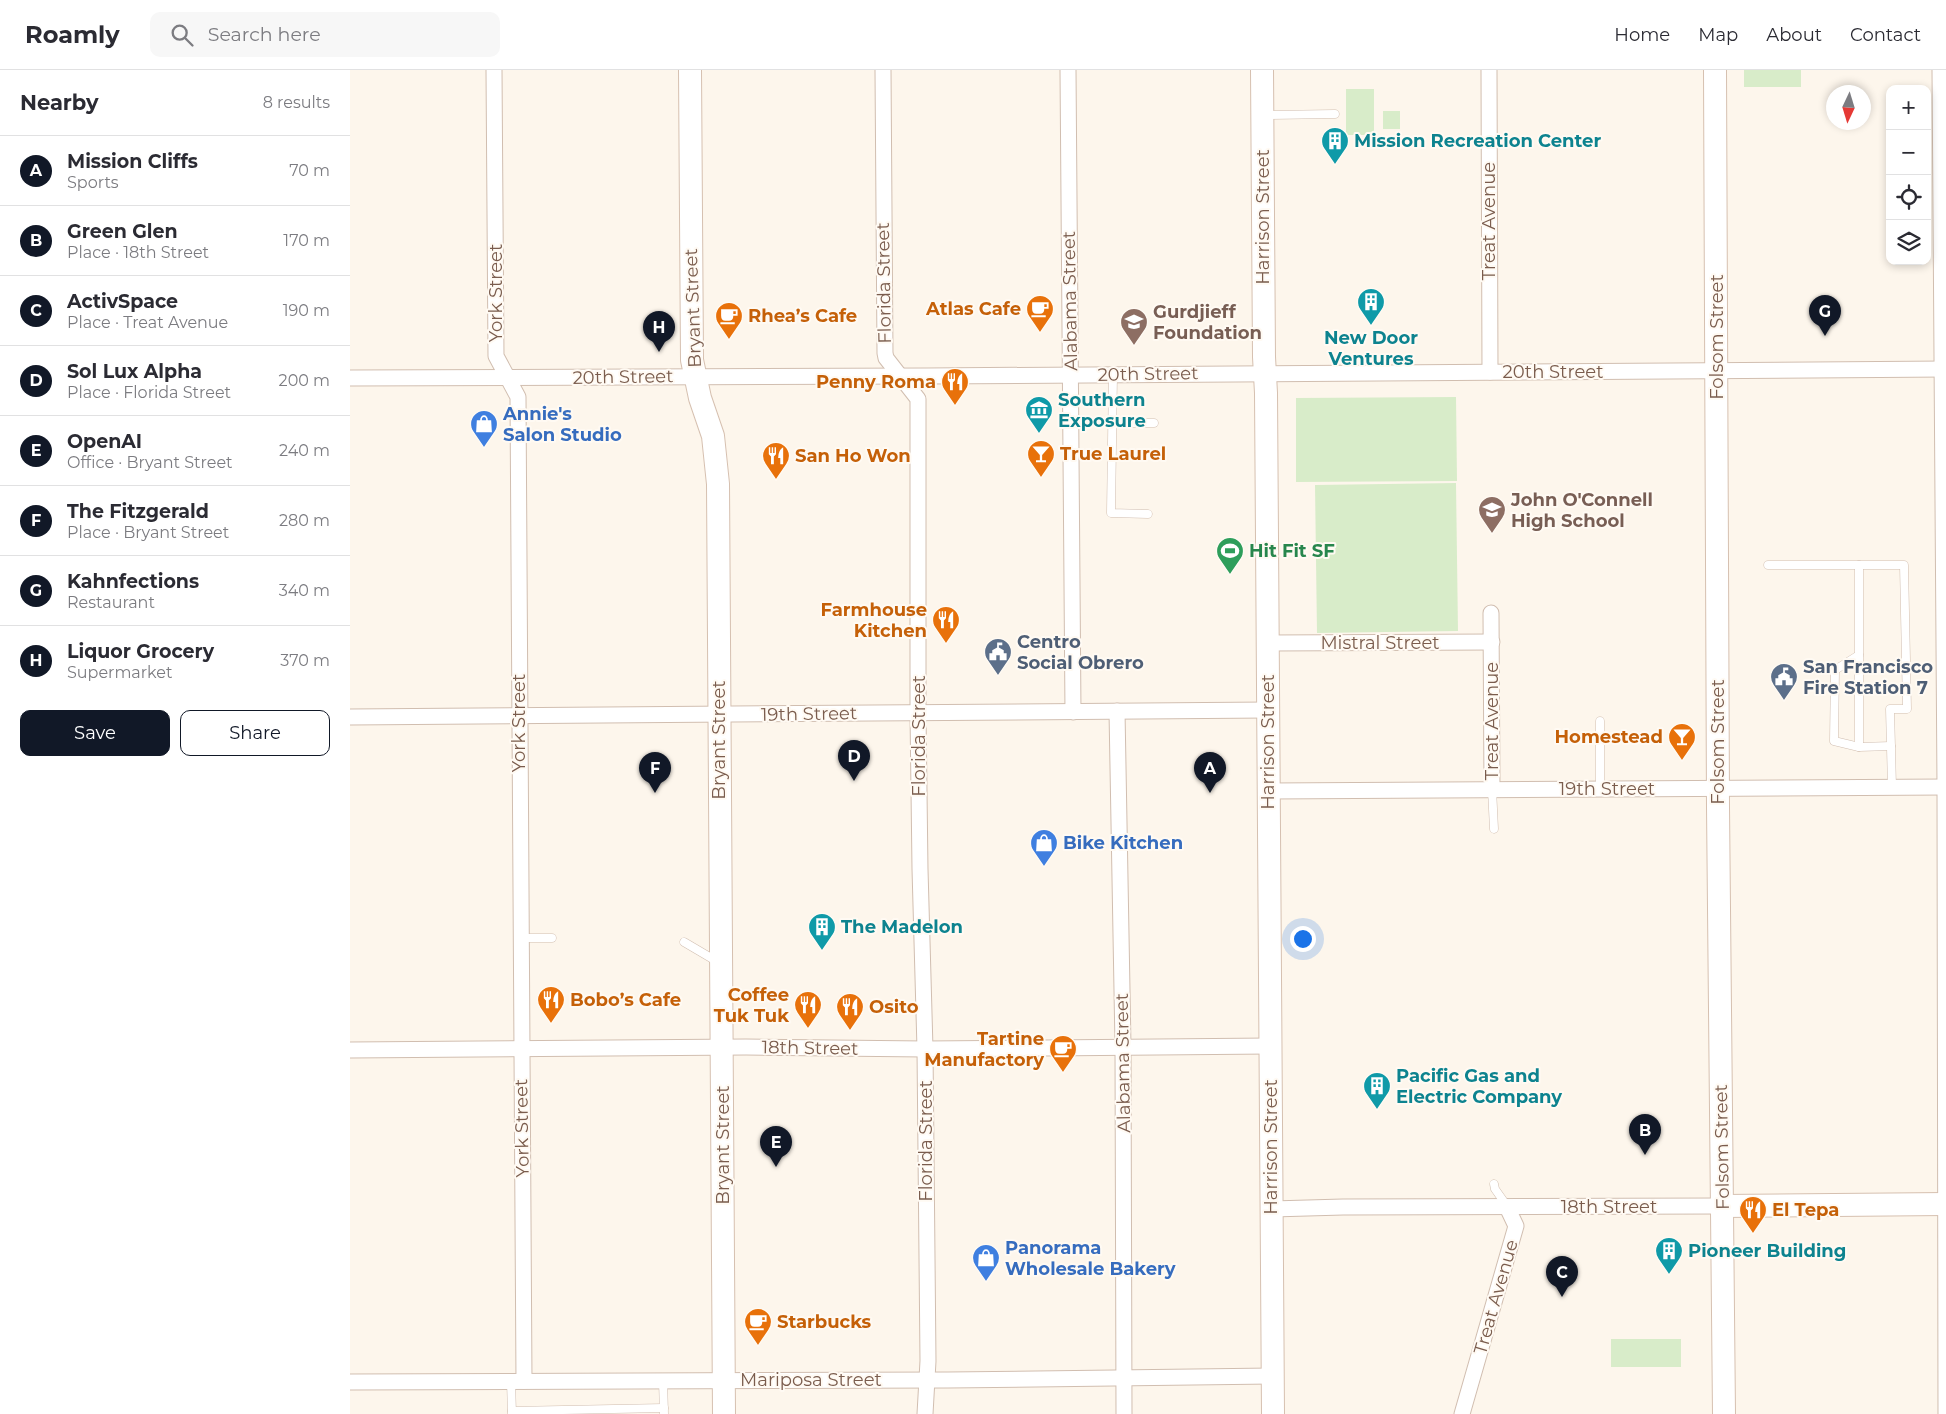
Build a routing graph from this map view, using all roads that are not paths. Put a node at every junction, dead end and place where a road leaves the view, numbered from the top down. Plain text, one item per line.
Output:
1 (494, 70) edge
2 (690, 70) edge
3 (883, 70) edge
4 (1068, 70) edge
5 (1262, 70) edge
6 (1489, 70) edge
7 (1715, 70) edge
8 (1940, 70) edge
9 (1335, 114) dead end
10 (1262, 116) junction
11 (1944, 369) edge
12 (1718, 371) junction
13 (1490, 372) junction
14 (1265, 373) junction
15 (1071, 374) junction
16 (1113, 374) junction
17 (901, 376) junction
18 (695, 377) junction
19 (350, 378) edge
20 (508, 378) junction
21 (1113, 423) junction
22 (1154, 423) dead end
23 (1148, 514) dead end
24 (1768, 565) dead end
25 (1860, 565) junction
26 (1491, 613) dead end
27 (1492, 642) junction
28 (1268, 643) junction
29 (1859, 655) junction
30 (1268, 710) junction
31 (1117, 711) junction
32 (1073, 712) junction
33 (918, 713) junction
34 (519, 715) junction
35 (719, 715) junction
36 (350, 717) edge
37 (1600, 721) dead end
38 (1891, 746) junction
39 (1859, 747) junction
40 (1892, 787) junction
41 (1945, 787) edge
42 (1718, 788) junction
43 (1492, 789) junction
44 (1600, 789) junction
45 (1269, 791) junction
46 (1494, 828) dead end
47 (520, 938) junction
48 (552, 938) dead end
49 (684, 942) dead end
50 (721, 965) junction
51 (1123, 1046) junction
52 (1270, 1046) junction
53 (722, 1047) junction
54 (521, 1049) junction
55 (925, 1049) junction
56 (350, 1050) edge
57 (1946, 1095) edge
58 (1494, 1184) dead end
59 (1946, 1204) edge
60 (1722, 1206) junction
61 (1507, 1207) junction
62 (1272, 1209) junction
63 (1272, 1376) junction
64 (1124, 1378) junction
65 (724, 1379) junction
66 (663, 1380) junction
67 (927, 1380) junction
68 (518, 1381) junction
69 (350, 1382) edge
70 (664, 1411) edge
71 (512, 1412) edge
72 (724, 1414) edge
73 (925, 1414) edge
74 (1124, 1414) edge
75 (1272, 1414) edge
76 (1462, 1414) edge
77 (1724, 1414) edge
78 (1946, 1414) edge

1 - 20 street, York Street
2 - 18 street, Bryant Street
3 - 17 street, Florida Street
4 - 15 street, Alabama Street
5 - 10 street, Harrison Street
6 - 13 street, Treat Avenue
7 - 12 street, Folsom Street
8 - 11 street
9 - 10 lane
10 - 14 street, Harrison Street
11 - 12 street, 20th Street
11 - 41 street
12 - 13 street, 20th Street
12 - 42 street, Folsom Street
13 - 14 street, 20th Street
14 - 16 street, 20th Street
14 - 28 street, Harrison Street
15 - 16 street, 20th Street
15 - 17 street, 20th Street
15 - 32 street, Alabama Street
16 - 21 lane
17 - 18 street, 20th Street
17 - 33 street, Florida Street
18 - 20 street, 20th Street
18 - 35 street, Bryant Street
19 - 20 street, 20th Street
20 - 34 street, York Street
21 - 22 lane
21 - 23 lane
24 - 25 lane
25 - 29 lane
25 - 38 lane
26 - 27 street, Treat Avenue
27 - 28 street, Mistral Street
27 - 43 street, Treat Avenue
28 - 30 street, Harrison Street
29 - 39 lane
29 - 39 lane
30 - 31 street, 19th Street
30 - 45 street, Harrison Street
31 - 32 street, 19th Street
31 - 51 street, Alabama Street
32 - 33 street, 19th Street
33 - 35 street, 19th Street
33 - 55 street, Florida Street
34 - 35 street, 19th Street
34 - 36 street, 19th Street
34 - 47 street, York Street
35 - 50 street, Bryant Street
37 - 44 lane
38 - 39 lane
38 - 40 lane
40 - 41 street, 19th Street
40 - 42 street, 19th Street
41 - 57 street
42 - 44 street, 19th Street
42 - 60 street, Folsom Street
43 - 44 street, 19th Street
43 - 45 street, 19th Street
43 - 46 lane, Treat Avenue
45 - 52 street, Harrison Street
47 - 48 lane
47 - 54 street, York Street
49 - 50 lane
50 - 53 street, Bryant Street
51 - 52 street, 18th Street
51 - 55 street, 18th Street
51 - 64 street, Alabama Street
52 - 62 street, Harrison Street
53 - 54 street, 18th Street
53 - 55 street, 18th Street
53 - 65 street, Bryant Street
54 - 56 street, 18th Street
54 - 68 street, York Street
55 - 67 street, Florida Street
57 - 59 street
58 - 61 lane, Treat Avenue
59 - 60 street, 18th Street
59 - 78 street
60 - 61 street, 18th Street
60 - 77 street, Folsom Street
61 - 62 street, 18th Street
61 - 76 street, Treat Avenue
62 - 63 street, Harrison Street
63 - 64 street, Mariposa Street
63 - 75 street, Harrison Street
64 - 67 street, Mariposa Street
64 - 74 street, Alabama Street
65 - 66 street, Mariposa Street
65 - 67 street, Mariposa Street
65 - 72 street, Bryant Street
66 - 68 street, Mariposa Street
66 - 70 lane
67 - 73 street, Florida Street
68 - 69 street, Mariposa Street
68 - 71 lane
70 - 71 lane

